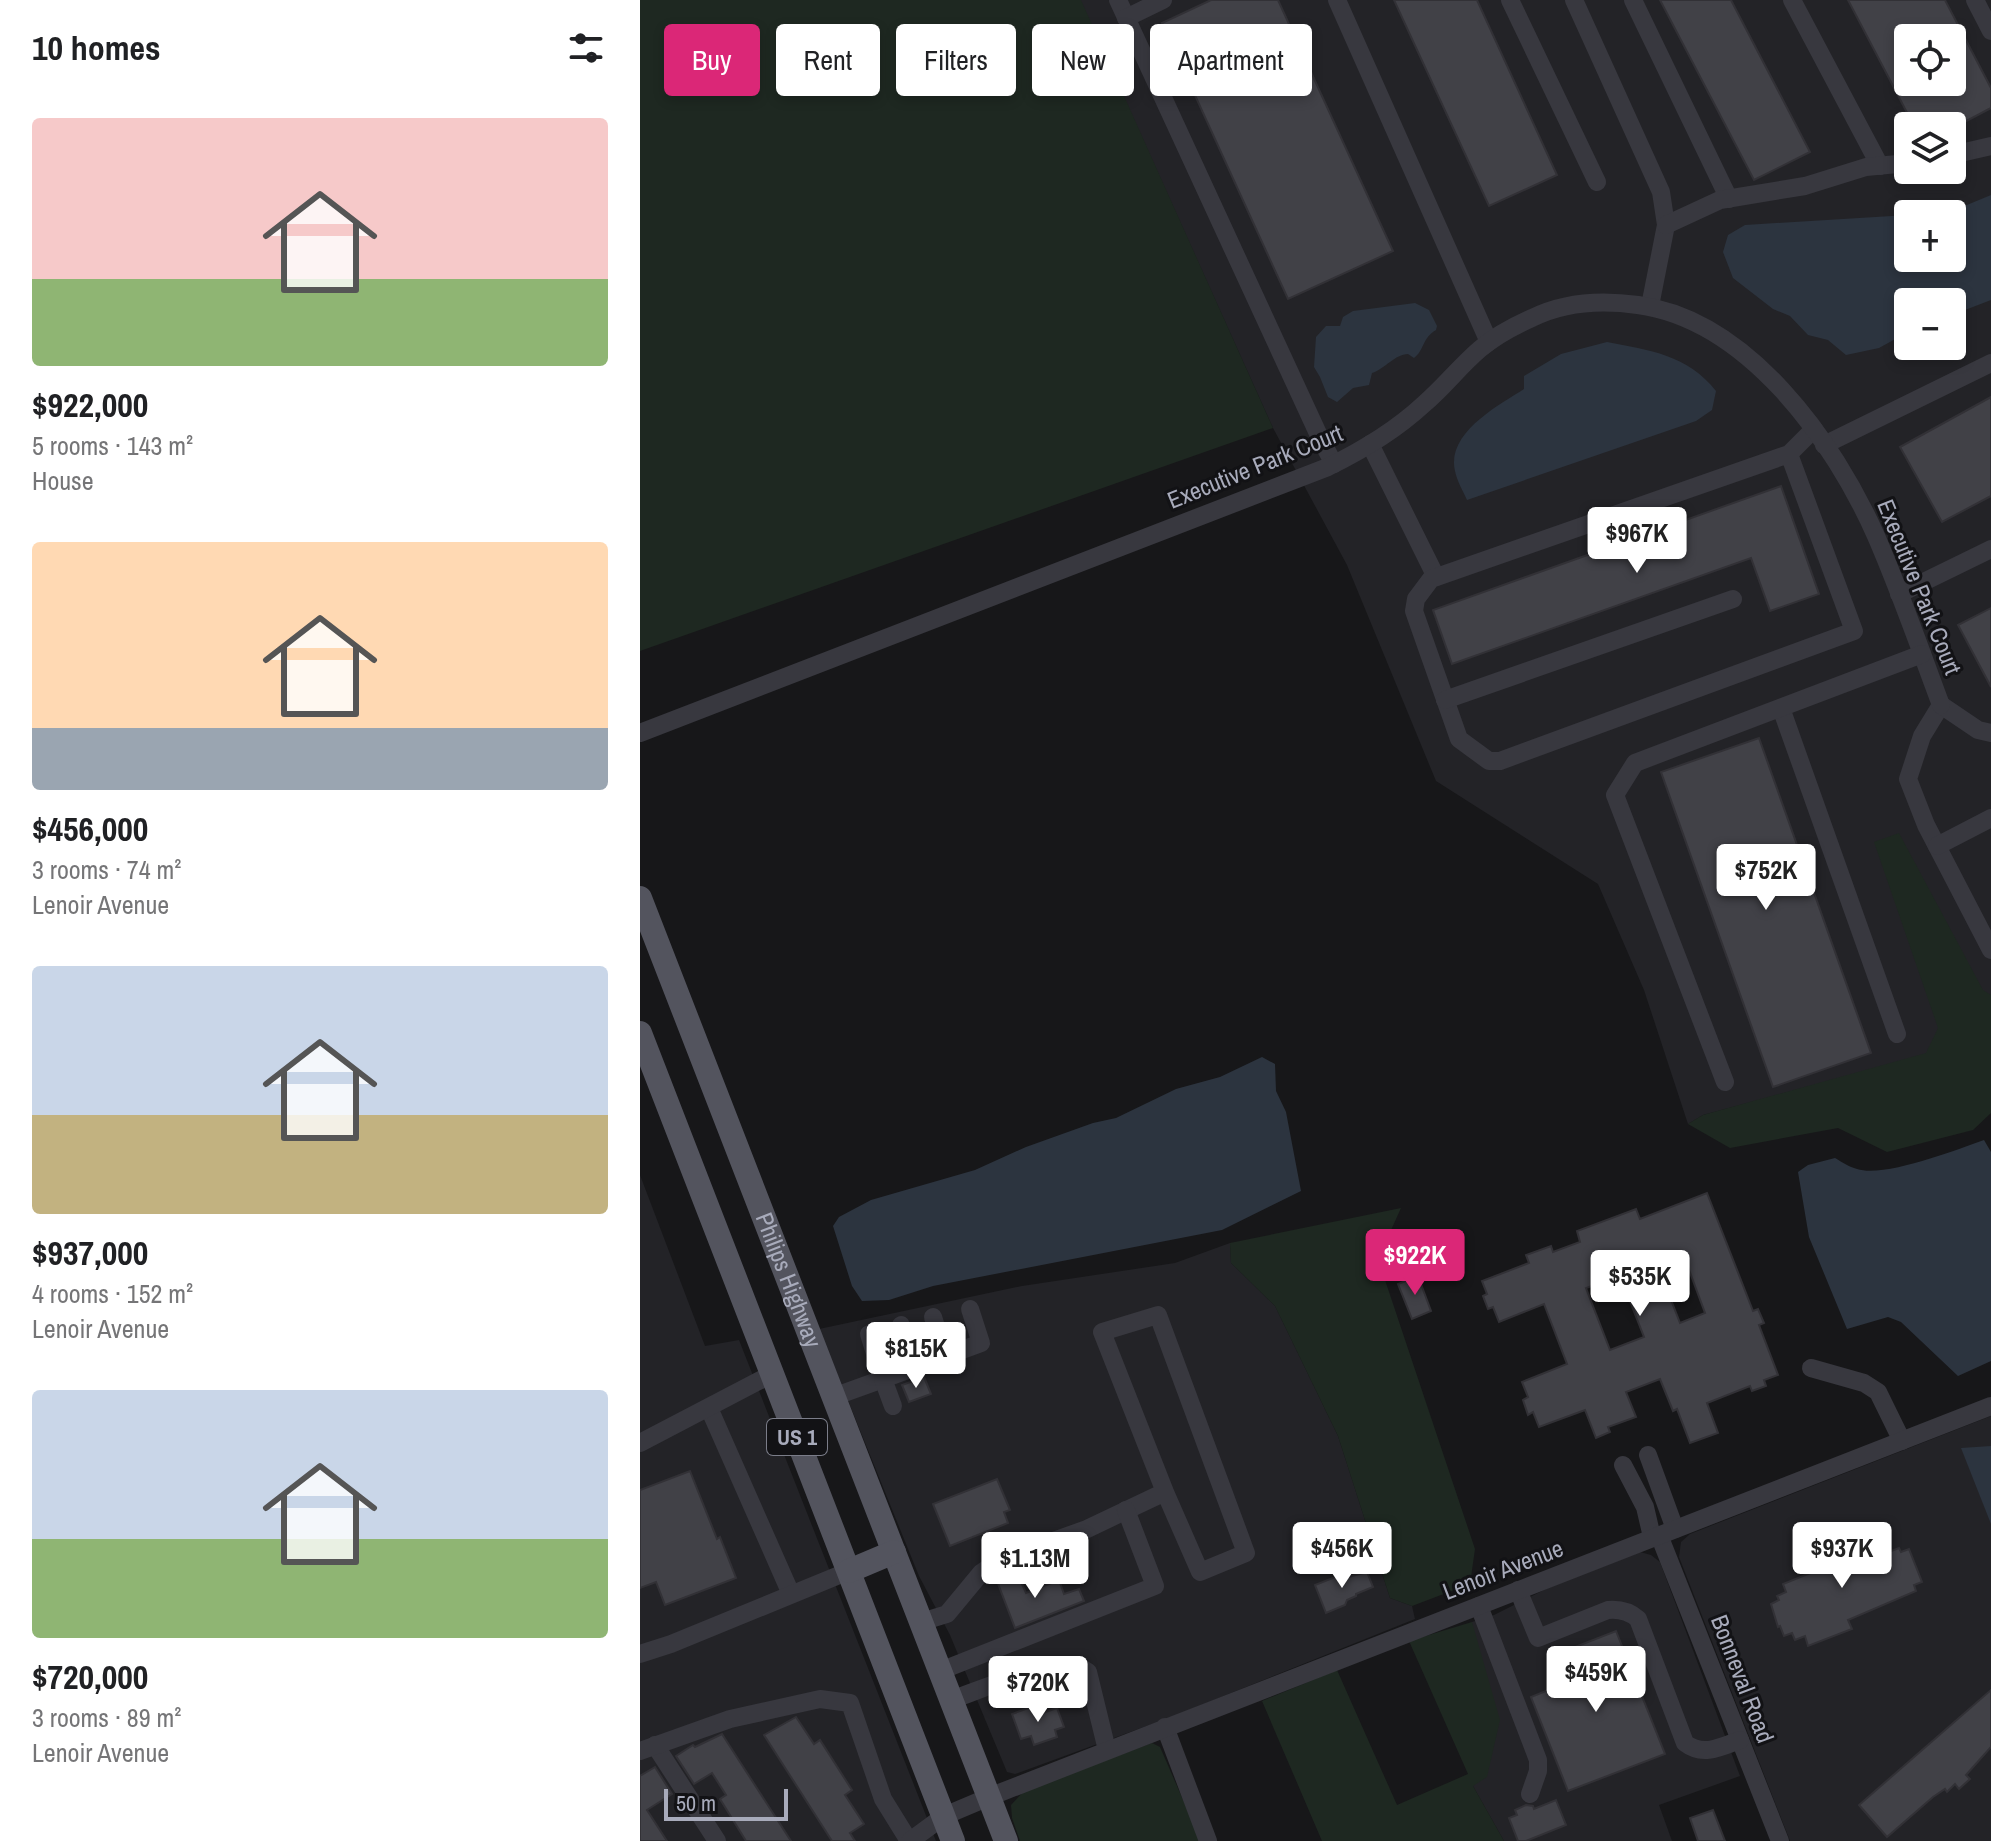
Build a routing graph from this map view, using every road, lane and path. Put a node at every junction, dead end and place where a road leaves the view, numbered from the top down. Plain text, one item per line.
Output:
1 (1118, 0) edge
2 (1163, 0) edge
3 (1337, 0) edge
4 (1510, 0) edge
5 (1574, 0) edge
6 (1633, 0) edge
7 (1792, 0) edge
8 (1975, 0) edge
9 (1126, 18) junction
10 (1991, 31) edge
11 (1991, 146) edge
12 (1966, 152) edge
13 (1894, 164) edge
14 (1880, 166) junction
15 (1597, 182) dead end
16 (1729, 199) junction
17 (1666, 225) junction
18 (1650, 306) junction
19 (1489, 342) junction
20 (1991, 363) edge
21 (1819, 437) junction
22 (1370, 444) junction
23 (1789, 454) junction
24 (1334, 464) junction
25 (1991, 549) edge
26 (1436, 577) junction
27 (1899, 594) junction
28 (1733, 599) dead end
29 (1922, 654) junction
30 (1445, 700) junction
31 (1941, 705) junction
32 (1781, 708) junction
33 (640, 733) edge
34 (1991, 733) edge
35 (1991, 818) edge
36 (1937, 846) junction
37 (640, 898) edge
38 (1991, 950) edge
39 (640, 1033) edge
40 (1897, 1034) dead end
41 (1725, 1082) dead end
42 (970, 1309) dead end
43 (933, 1317) dead end
44 (901, 1325) dead end
45 (869, 1334) dead end
46 (945, 1356) junction
47 (914, 1368) junction
48 (1811, 1368) dead end
49 (772, 1374) junction
50 (883, 1379) junction
51 (833, 1397) junction
52 (893, 1406) dead end
53 (1991, 1406) edge
54 (709, 1408) junction
55 (1902, 1441) junction
56 (640, 1443) edge
57 (1648, 1455) dead end
58 (1623, 1465) dead end
59 (1165, 1492) junction
60 (1126, 1510) junction
61 (1662, 1534) junction
62 (894, 1552) junction
63 (849, 1571) junction
64 (1518, 1590) junction
65 (791, 1594) junction
66 (1479, 1606) junction
67 (921, 1622) junction
68 (640, 1654) edge
69 (940, 1671) junction
70 (951, 1700) junction
71 (1165, 1727) junction
72 (1740, 1740) junction
73 (648, 1748) edge
74 (1107, 1750) junction
75 (1530, 1794) dead end
76 (989, 1797) junction
77 (944, 1816) junction
78 (717, 1841) edge
79 (910, 1841) edge
80 (953, 1841) edge
81 (1006, 1841) edge
82 (1208, 1841) edge
83 (1780, 1841) edge

1 - 9 street
2 - 9 street
3 - 19 street
4 - 15 street
5 - 17 street
6 - 16 street
7 - 14 street
8 - 10 street
9 - 24 street
11 - 12 street
13 - 14 street
14 - 16 street
16 - 17 street
17 - 18 street
18 - 19 street, Executive Park Court
18 - 21 street, Executive Park Court
19 - 22 street, Executive Park Court
20 - 21 street
21 - 23 street
21 - 27 street, Executive Park Court
22 - 24 street, Executive Park Court
22 - 26 street
23 - 26 street
23 - 30 street
24 - 33 street, Executive Park Court
25 - 27 street
26 - 30 street
27 - 29 street, Executive Park Court
28 - 30 street
29 - 31 street, Executive Park Court
29 - 32 street
31 - 34 street
31 - 36 street
32 - 40 street
32 - 41 street
35 - 36 street
36 - 38 street
37 - 51 main road, Philips Highway / US 1
39 - 49 main road, Philips Highway / US 1
42 - 46 street
43 - 46 street
44 - 47 street
45 - 50 street
46 - 47 street
47 - 50 street
48 - 55 street
49 - 54 street
49 - 63 main road, Philips Highway / US 1
50 - 51 street
50 - 52 street
51 - 62 main road, Philips Highway / US 1
53 - 55 street, Lenoir Avenue
54 - 56 street
54 - 65 street
55 - 61 street, Lenoir Avenue
57 - 61 street
58 - 61 street
59 - 59 street
59 - 60 street
60 - 67 street
60 - 69 street
61 - 64 street, Lenoir Avenue
61 - 72 street, Bonneval Road
62 - 63 main road
62 - 67 main road, Philips Highway / US 1
63 - 65 street
63 - 77 main road, Philips Highway / US 1
64 - 66 street, Lenoir Avenue
64 - 72 street
65 - 68 street
66 - 71 street, Lenoir Avenue
66 - 75 street
67 - 69 main road, Philips Highway / US 1
69 - 70 main road, Philips Highway / US 1
70 - 74 street
70 - 76 main road, Philips Highway / US 1
71 - 74 street, Lenoir Avenue
71 - 82 street
72 - 83 street, Bonneval Road
73 - 78 street
73 - 79 street
74 - 76 street, Lenoir Avenue
76 - 77 street, Lenoir Avenue
76 - 81 main road, Philips Highway / US 1
77 - 79 street, Lenoir Avenue
77 - 80 main road, Philips Highway / US 1

